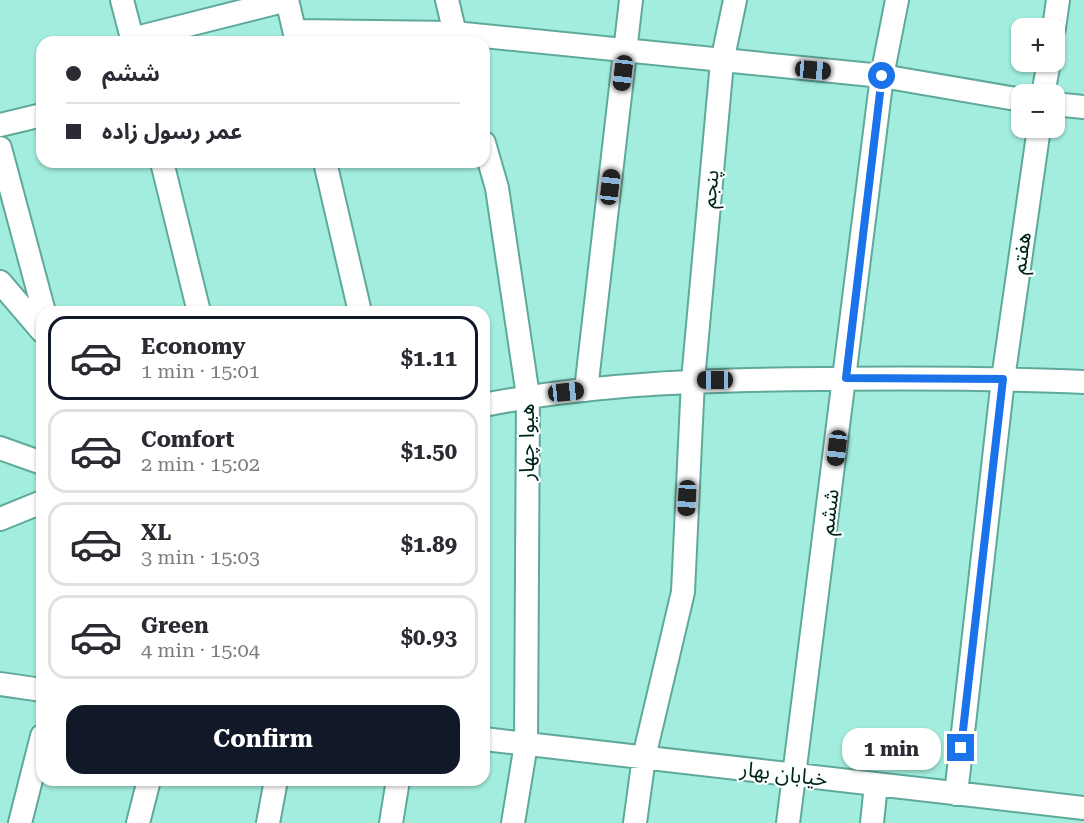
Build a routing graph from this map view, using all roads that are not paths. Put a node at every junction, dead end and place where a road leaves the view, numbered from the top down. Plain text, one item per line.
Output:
1 (122, 0) edge
2 (447, 0) edge
3 (631, 0) edge
4 (735, 0) edge
5 (897, 0) edge
6 (1058, 0) edge
7 (1055, 18) edge
8 (131, 36) edge
9 (151, 36) edge
10 (296, 36) edge
11 (455, 36) edge
12 (490, 41) edge
13 (626, 51) junction
14 (722, 62) junction
15 (882, 76) junction
16 (1011, 98) edge
17 (1065, 105) edge
18 (1084, 107) edge
19 (36, 116) edge
20 (0, 125) edge
21 (1038, 138) edge
22 (0, 148) edge
23 (490, 164) edge
24 (163, 168) edge
25 (326, 168) edge
26 (0, 282) edge
27 (42, 306) edge
28 (198, 306) edge
29 (359, 306) edge
30 (36, 324) edge
31 (846, 378) junction
32 (1003, 379) junction
33 (693, 380) junction
34 (1084, 382) edge
35 (586, 390) junction
36 (528, 396) junction
37 (490, 404) edge
38 (0, 448) edge
39 (36, 461) edge
40 (36, 504) edge
41 (0, 519) edge
42 (0, 684) edge
43 (36, 689) edge
44 (490, 740) edge
45 (526, 744) junction
46 (644, 758) junction
47 (36, 760) edge
48 (795, 775) junction
49 (876, 784) junction
50 (147, 786) edge
51 (275, 786) edge
52 (397, 786) edge
53 (956, 794) junction
54 (1084, 808) edge
55 (20, 823) edge
56 (138, 823) edge
57 (268, 823) edge
58 (391, 823) edge
59 (513, 823) edge
60 (635, 823) edge
61 (788, 823) edge
62 (872, 823) edge

1 - 8 street
2 - 11 street
3 - 13 street
4 - 14 street, پنجم
5 - 15 street, ششم
6 - 7 street
9 - 10 street
12 - 13 street
13 - 14 street
13 - 35 street
14 - 15 street
14 - 33 street, پنجم
15 - 16 street
15 - 31 street, ششم
17 - 18 street
19 - 20 street
21 - 32 street, هفتم
22 - 27 street
23 - 36 street, هیوا چهار
24 - 28 street
25 - 29 street
26 - 30 street
31 - 32 street
31 - 33 street
31 - 48 street, ششم
32 - 34 street
32 - 53 street, هفتم
33 - 35 street
33 - 46 street, پنجم
35 - 36 street
36 - 37 street
36 - 45 street, هیوا چهار
38 - 39 street
40 - 41 street
42 - 43 street
44 - 45 street, خیابان بهار
45 - 46 street, خیابان بهار
45 - 59 street, هیوا چهار
46 - 48 street, خیابان بهار
46 - 60 street, پنجم
47 - 55 street
48 - 49 street, خیابان بهار
48 - 61 street, ششم
49 - 53 street, خیابان بهار
49 - 62 street
50 - 56 street
51 - 57 street
52 - 58 street
53 - 54 street, خیابان بهار

